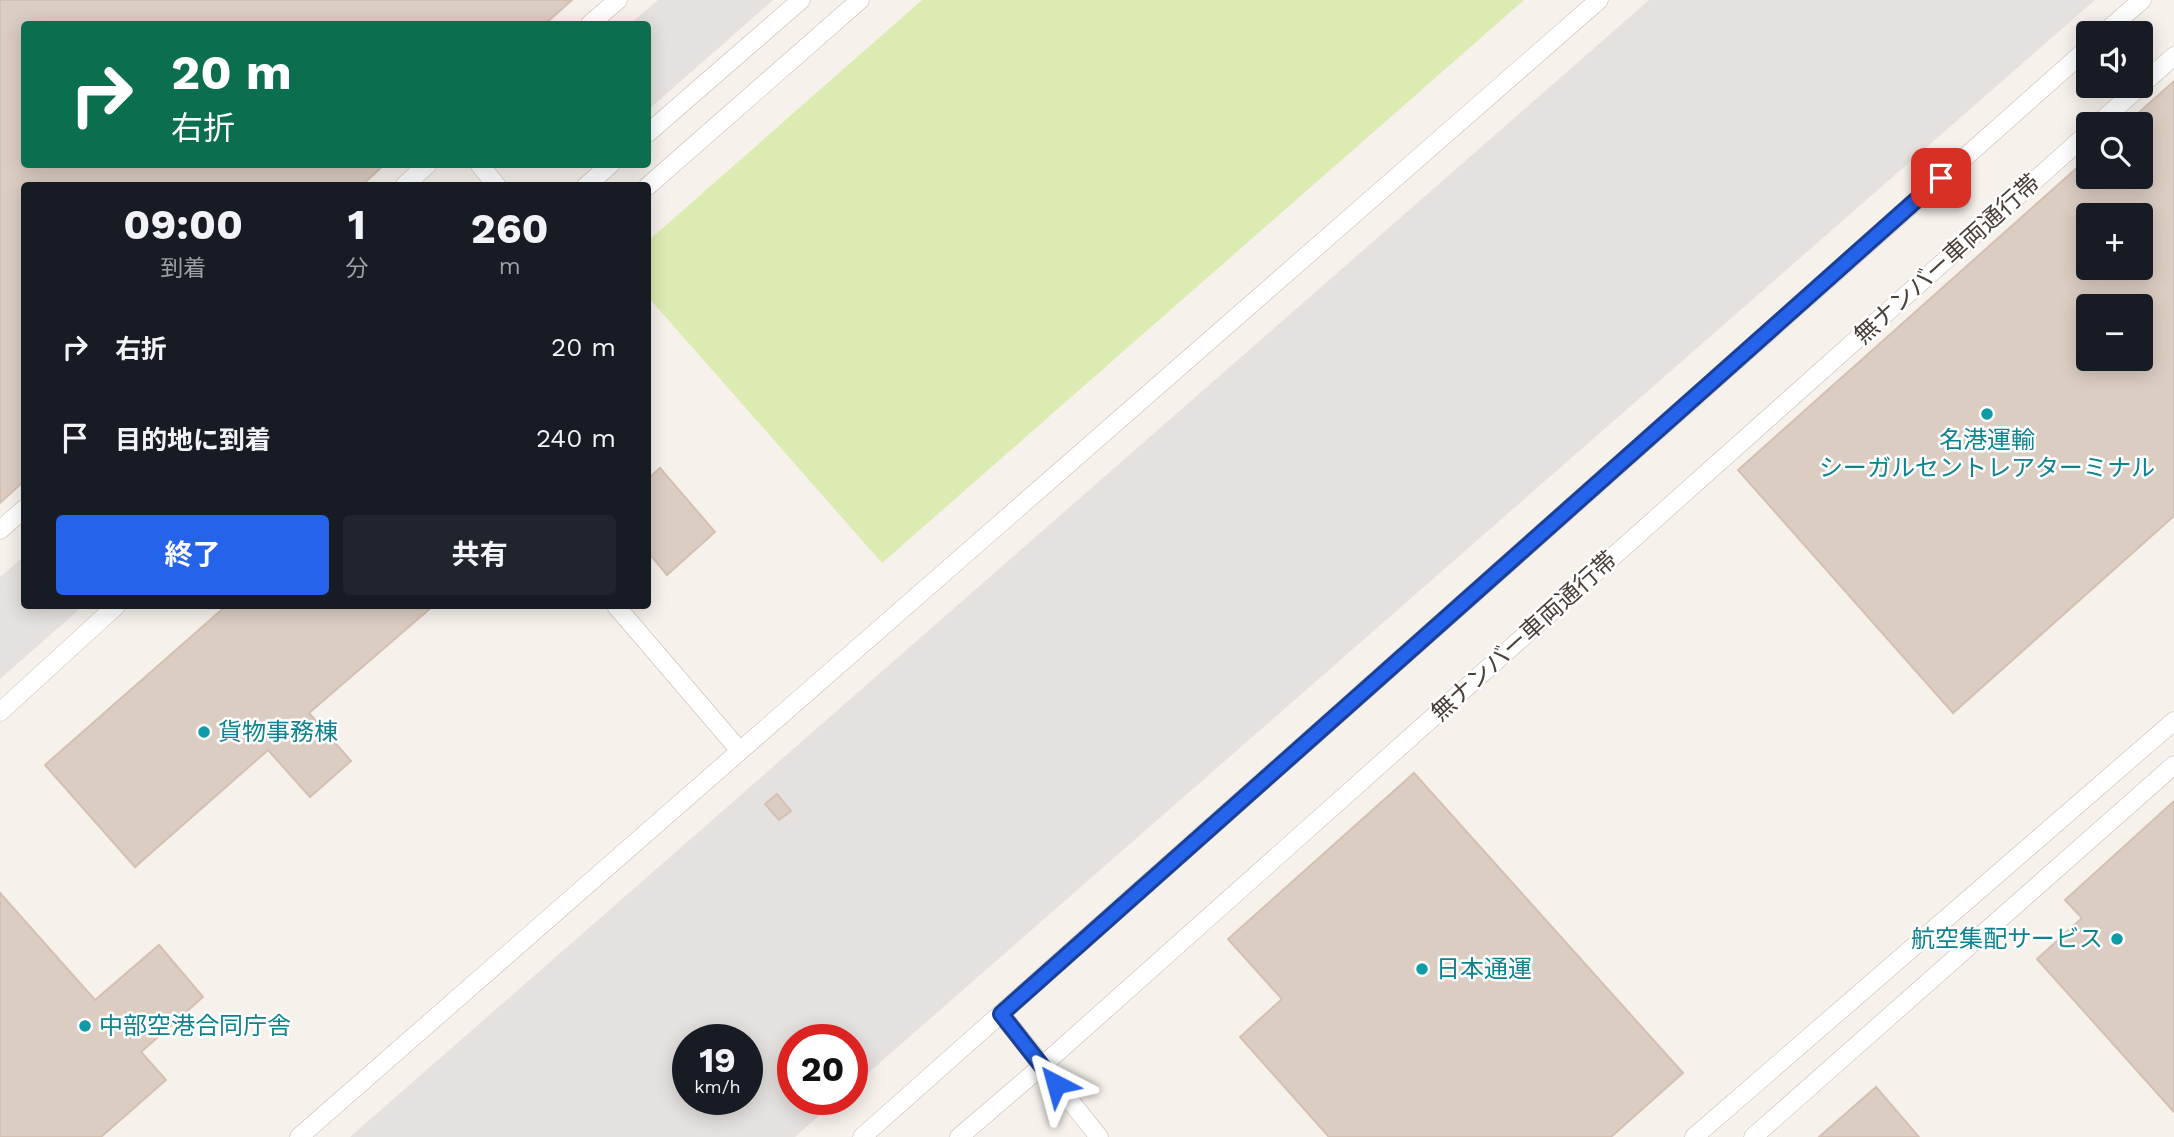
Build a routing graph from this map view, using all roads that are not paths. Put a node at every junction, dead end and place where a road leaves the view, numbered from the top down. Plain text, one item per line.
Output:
1 (618, 0) edge
2 (801, 0) edge
3 (860, 0) edge
4 (1599, 0) edge
5 (2142, 0) edge
6 (594, 21) edge
7 (2118, 21) edge
8 (2174, 57) edge
9 (2076, 59) edge
10 (2112, 112) edge
11 (651, 130) edge
12 (2076, 144) edge
13 (424, 168) edge
14 (482, 168) edge
15 (606, 168) edge
16 (408, 182) edge
17 (493, 182) edge
18 (591, 182) edge
19 (651, 183) edge
20 (21, 512) edge
21 (0, 530) edge
22 (113, 609) edge
23 (619, 609) edge
24 (0, 712) edge
25 (2174, 721) edge
26 (740, 751) junction
27 (2174, 765) edge
28 (1001, 1014) junction
29 (1042, 1066) junction
30 (299, 1137) edge
31 (862, 1137) edge
32 (959, 1137) edge
33 (1099, 1137) edge
34 (1694, 1137) edge
35 (1753, 1137) edge

1 - 6 lane
2 - 11 lane
3 - 19 lane
4 - 26 lane
5 - 7 lane
8 - 10 lane
9 - 28 lane
12 - 29 lane, 無ナンバー車両通行帯
13 - 16 lane
14 - 17 lane
15 - 18 lane
20 - 21 lane
22 - 24 lane
23 - 26 lane
25 - 34 lane
26 - 30 lane
27 - 35 lane
28 - 29 lane
28 - 31 lane
29 - 32 lane, 無ナンバー車両通行帯
29 - 33 lane

